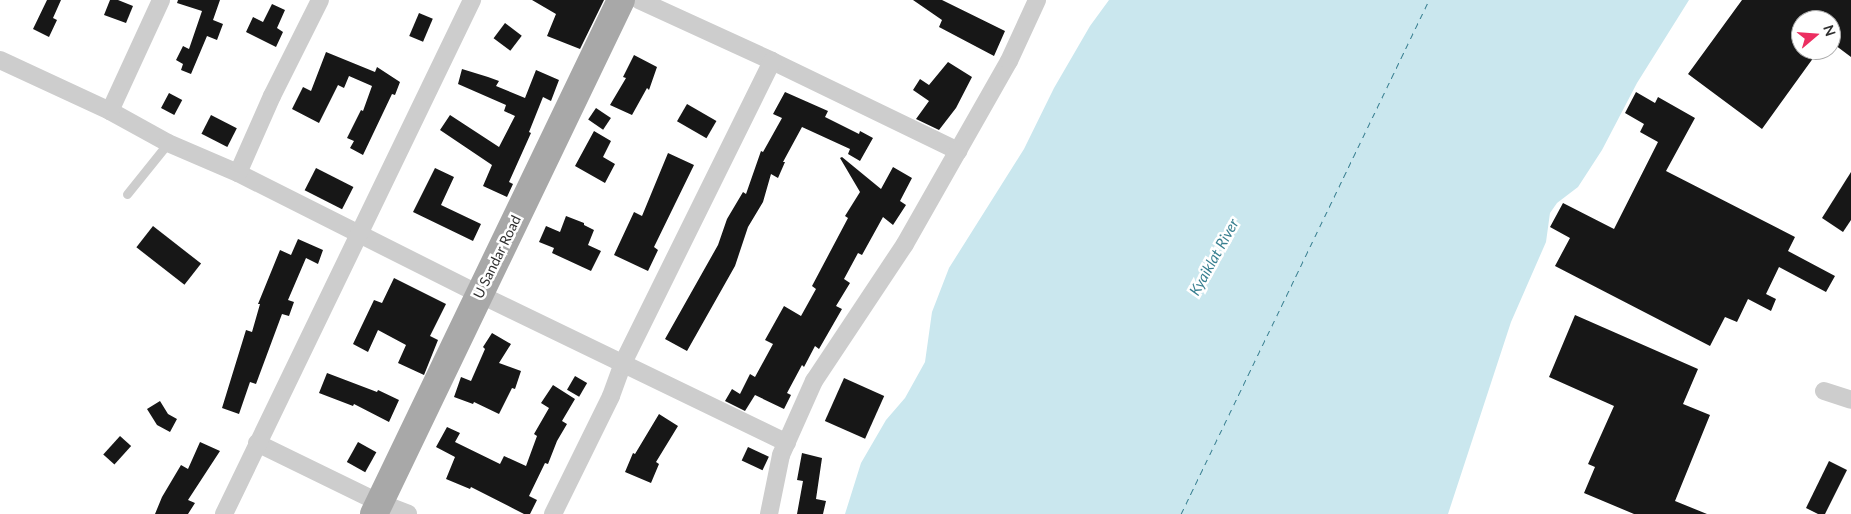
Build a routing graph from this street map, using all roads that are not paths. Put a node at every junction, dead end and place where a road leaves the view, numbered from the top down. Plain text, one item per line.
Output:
1 (161, 0) edge
2 (320, 0) edge
3 (472, 0) edge
4 (622, 0) edge
5 (639, 0) edge
6 (1036, 0) edge
7 (0, 60) edge
8 (772, 61) junction
9 (110, 111) junction
10 (168, 144) junction
11 (958, 151) junction
12 (238, 173) junction
13 (127, 194) dead end
14 (361, 235) junction
15 (479, 294) junction
16 (622, 364) junction
17 (1824, 391) dead end
18 (1851, 400) edge
19 (257, 442) junction
20 (787, 443) junction
21 (377, 508) edge
22 (224, 514) edge
23 (408, 514) edge
24 (553, 514) edge
25 (769, 514) edge

1 - 9 street
2 - 12 street
3 - 14 street
4 - 15 main road, U Sandar Road
5 - 8 street
6 - 11 street
7 - 9 street
8 - 11 street
8 - 16 street
9 - 10 street
10 - 12 street
10 - 13 lane
11 - 20 street
12 - 14 street
14 - 15 street
14 - 19 street
15 - 16 street
15 - 21 main road, U Sandar Road
16 - 20 street
16 - 24 street
17 - 18 street
19 - 21 street
19 - 22 street
20 - 25 street
21 - 23 street

